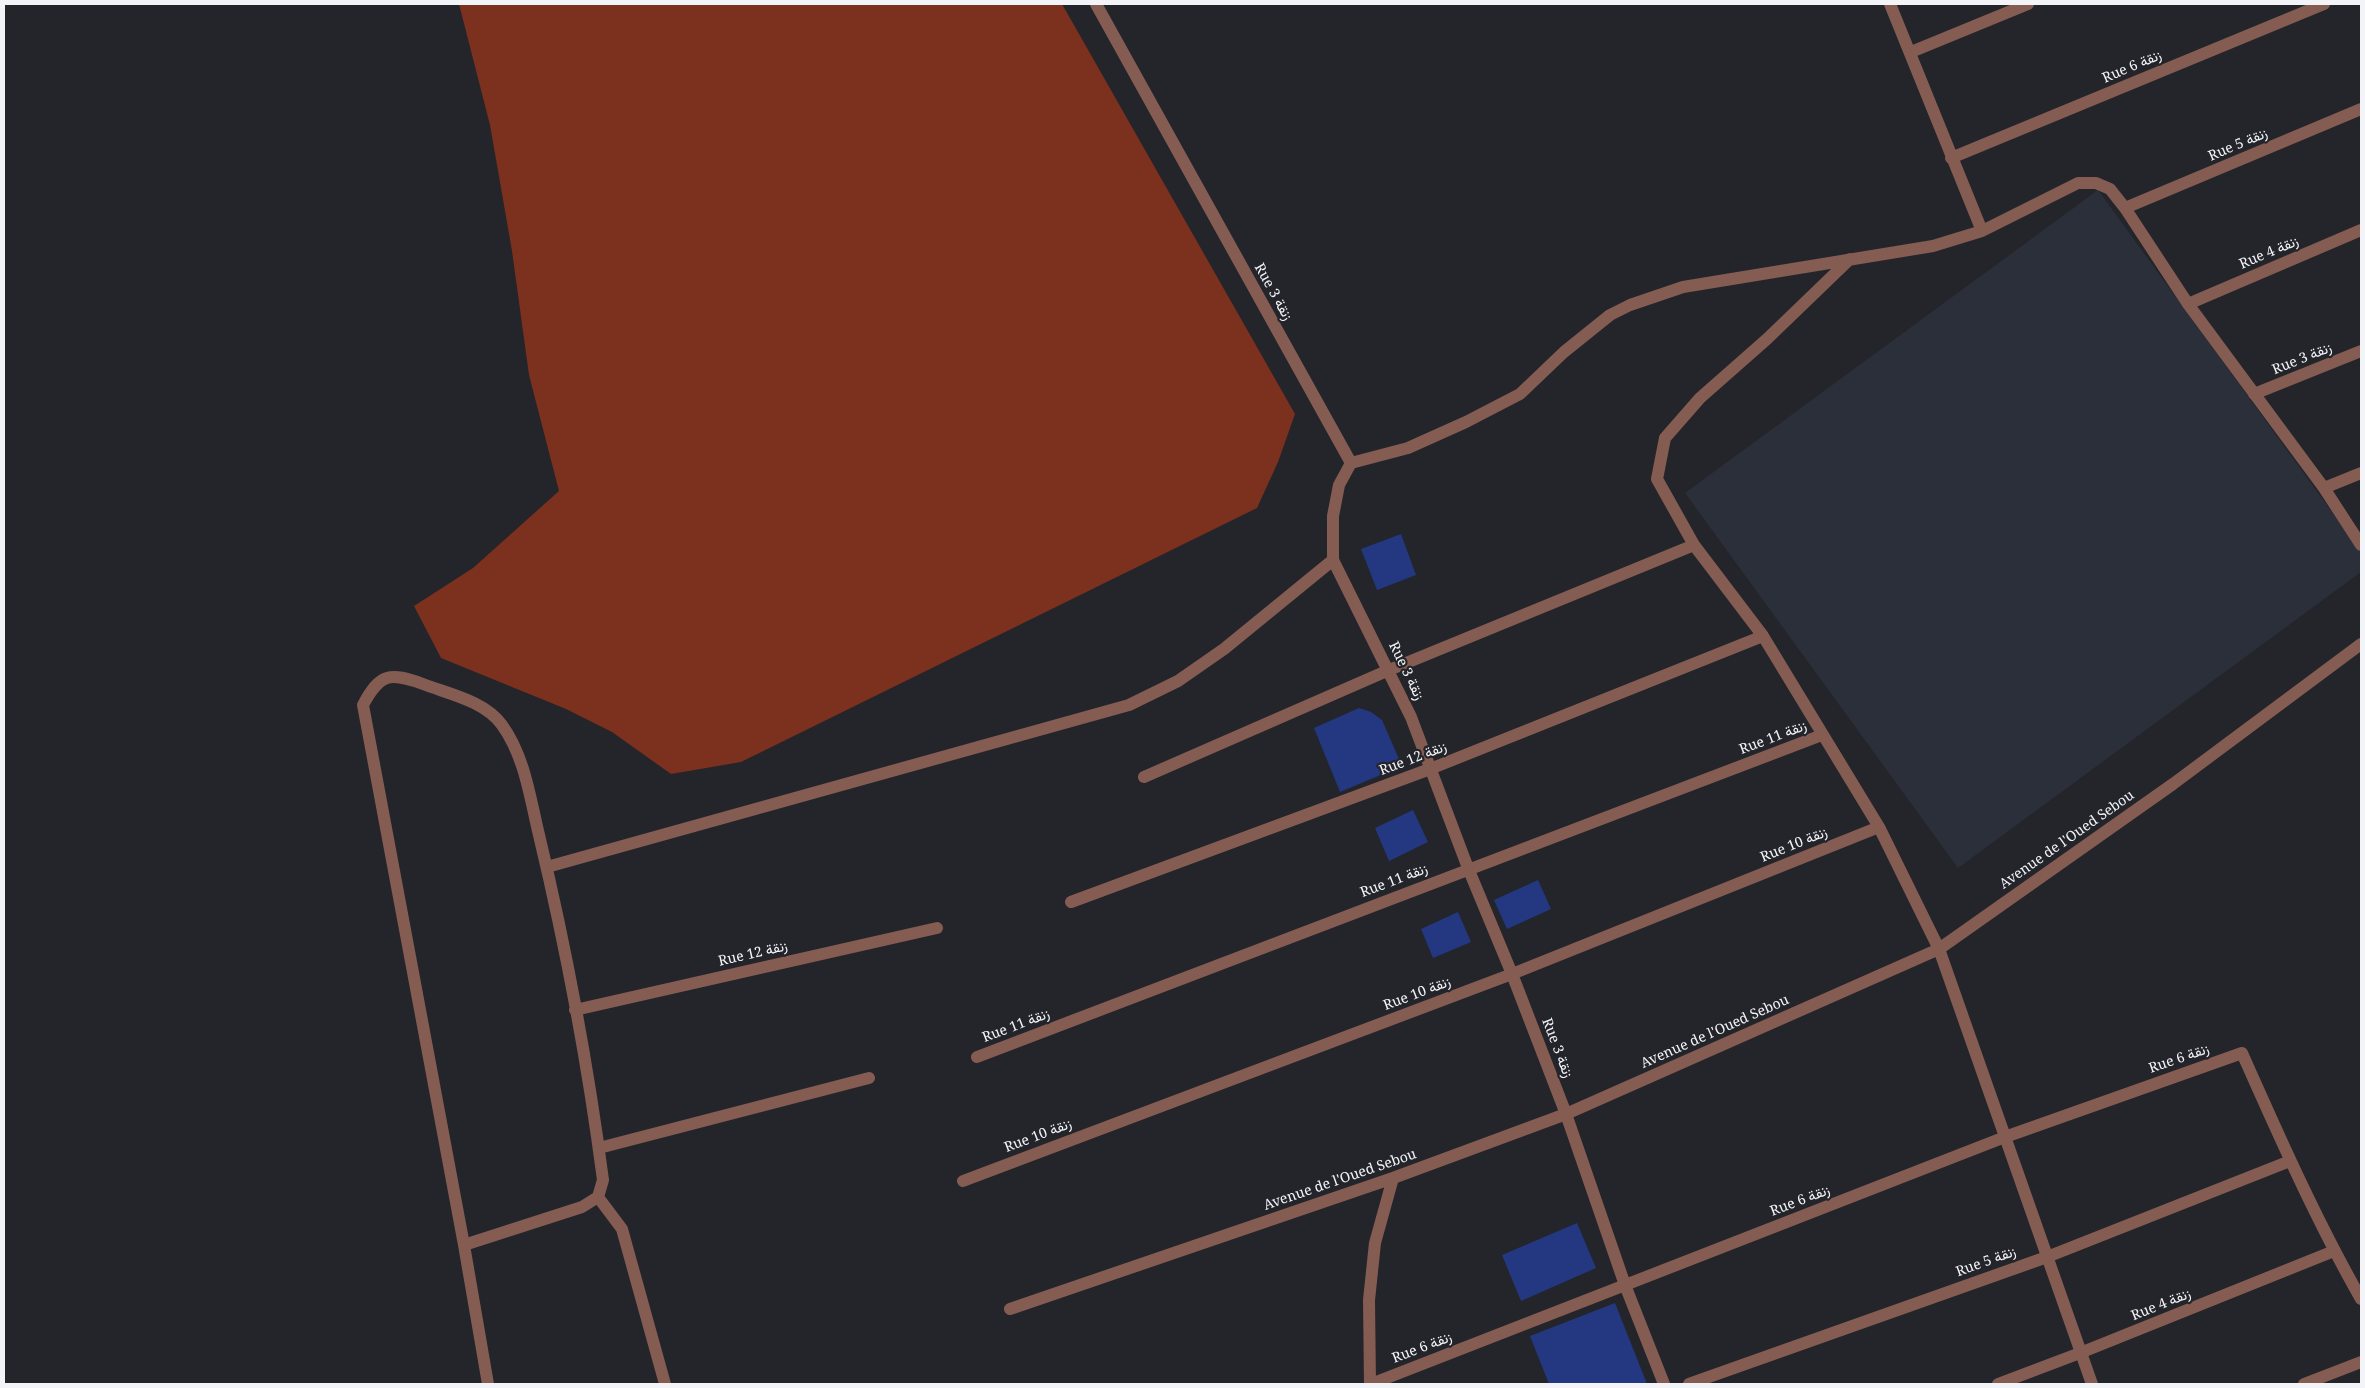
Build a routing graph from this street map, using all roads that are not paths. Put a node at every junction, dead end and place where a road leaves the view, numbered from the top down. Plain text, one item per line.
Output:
1 (1096, 4) edge
2 (1890, 4) edge
3 (2028, 4) edge
4 (2324, 4) edge
5 (1911, 52) junction
6 (2361, 110) edge
7 (1951, 158) junction
8 (2126, 208) junction
9 (2361, 230) edge
10 (1982, 231) junction
11 (1850, 259) junction
12 (2188, 304) junction
13 (2361, 351) edge
14 (2254, 394) junction
15 (1351, 463) junction
16 (2361, 473) edge
17 (2324, 488) junction
18 (1694, 545) junction
19 (2361, 545) edge
20 (1333, 560) junction
21 (1763, 636) junction
22 (2361, 644) edge
23 (1390, 670) junction
24 (1822, 735) junction
25 (1430, 769) junction
26 (1144, 777) dead end
27 (1879, 827) junction
28 (546, 866) junction
29 (1468, 868) junction
30 (1072, 902) dead end
31 (937, 928) dead end
32 (1938, 949) junction
33 (1512, 974) junction
34 (575, 1010) junction
35 (977, 1057) dead end
36 (869, 1078) dead end
37 (1566, 1114) junction
38 (2005, 1137) junction
39 (599, 1148) junction
40 (2290, 1161) junction
41 (1392, 1178) junction
42 (963, 1181) dead end
43 (598, 1197) junction
44 (464, 1244) junction
45 (2334, 1251) junction
46 (2046, 1257) junction
47 (1625, 1285) junction
48 (2361, 1299) edge
49 (1010, 1309) dead end
50 (2080, 1354) junction
51 (2361, 1362) edge
52 (488, 1384) edge
53 (665, 1384) edge
54 (1370, 1384) edge
55 (1664, 1384) edge
56 (1689, 1384) edge
57 (1998, 1384) edge
58 (2092, 1384) edge
59 (2304, 1384) edge

1 - 15 street, Rue 3 زنقة
2 - 5 street
3 - 5 street
4 - 7 street, Rue 6 زنقة
5 - 7 street
6 - 8 street, Rue 5 زنقة
7 - 10 street
8 - 10 street
8 - 12 street
9 - 12 street, Rue 4 زنقة
10 - 11 street
11 - 15 street
11 - 18 street
12 - 14 street
13 - 14 street, Rue 3 زنقة
14 - 17 street
15 - 20 street, Rue 3 زنقة
16 - 17 street
17 - 19 street
18 - 21 street
18 - 23 street
20 - 23 street, Rue 3 زنقة
20 - 28 street
21 - 24 street
21 - 25 street, Rue 12 زنقة
22 - 32 street, Avenue de l'Oued Sebou
23 - 25 street, Rue 3 زنقة
23 - 26 street
24 - 27 street
24 - 29 street, Rue 11 زنقة
25 - 29 street, Rue 3 زنقة
25 - 30 street, Rue 12 زنقة
27 - 32 street
27 - 33 street, Rue 10 زنقة
28 - 34 street
28 - 44 street
29 - 33 street, Rue 3 زنقة
29 - 35 street, Rue 11 زنقة
31 - 34 street, Rue 12 زنقة
32 - 37 street, Avenue de l'Oued Sebou
32 - 38 street
33 - 37 street, Rue 3 زنقة
33 - 42 street, Rue 10 زنقة
34 - 39 street
36 - 39 street
37 - 41 street, Avenue de l'Oued Sebou
37 - 47 street, Rue 3 زنقة
38 - 40 street, Rue 6 زنقة
38 - 46 street
38 - 47 street, Rue 6 زنقة
39 - 43 street
40 - 45 street
40 - 46 street, Rue 5 زنقة
41 - 49 street, Avenue de l'Oued Sebou
41 - 54 street
43 - 44 street
43 - 53 street
44 - 52 street
45 - 48 street
45 - 50 street, Rue 4 زنقة
46 - 50 street
46 - 56 street, Rue 5 زنقة
47 - 54 street, Rue 6 زنقة
47 - 55 street, Rue 3 زنقة
50 - 57 street, Rue 4 زنقة
50 - 58 street
51 - 59 street

